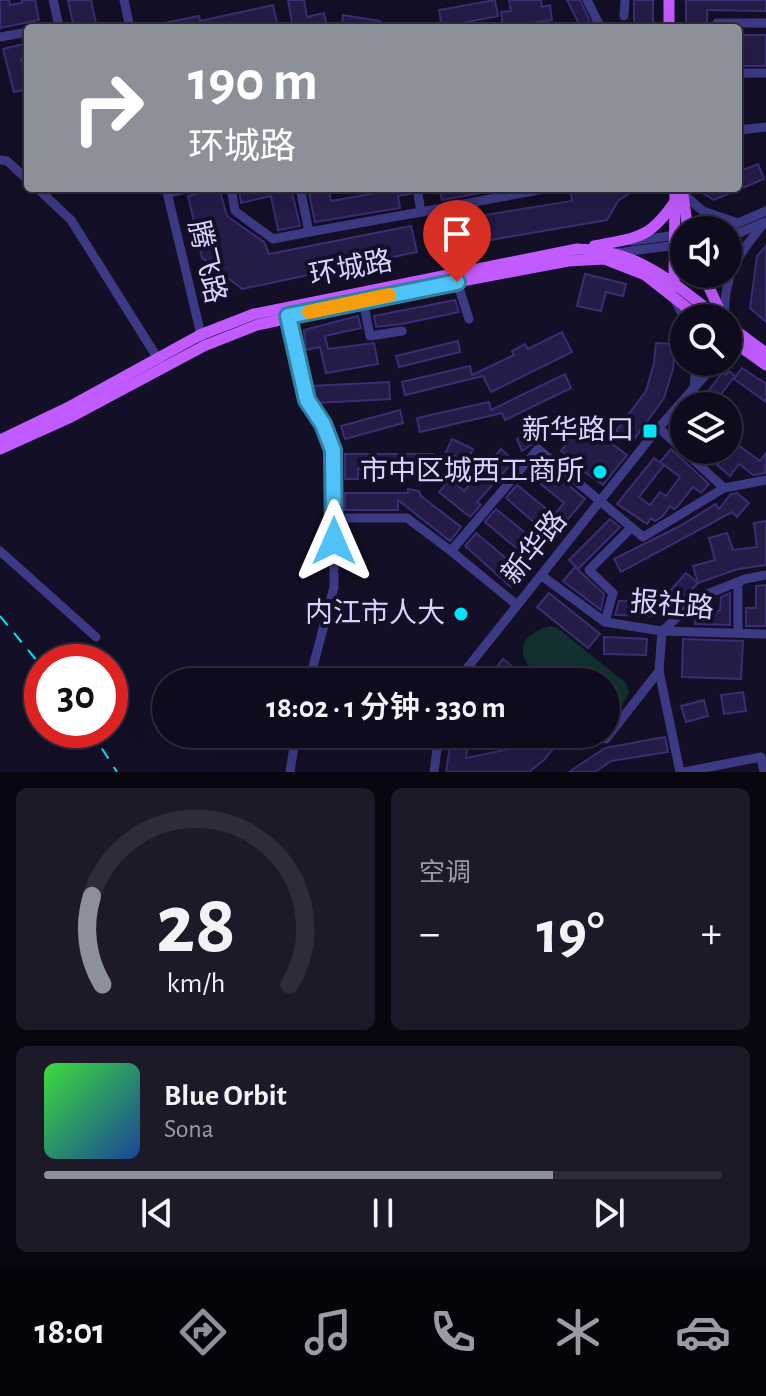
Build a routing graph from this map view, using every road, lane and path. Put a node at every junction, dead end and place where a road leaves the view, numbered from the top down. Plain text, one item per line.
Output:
1 (53, 0) edge
2 (124, 0) edge
3 (587, 0) edge
4 (625, 0) edge
5 (669, 0) edge
6 (675, 0) edge
7 (624, 16) dead end
8 (717, 23) dead end
9 (766, 23) edge
10 (58, 24) edge
11 (129, 24) edge
12 (599, 24) edge
13 (669, 24) edge
14 (676, 24) edge
15 (24, 33) edge
16 (0, 37) edge
17 (742, 73) edge
18 (766, 73) edge
19 (766, 127) edge
20 (742, 130) edge
21 (0, 160) edge
22 (24, 176) edge
23 (41, 192) edge
24 (167, 192) edge
25 (232, 192) edge
26 (301, 192) edge
27 (418, 192) edge
28 (518, 192) edge
29 (680, 196) edge
30 (766, 211) edge
31 (421, 212) junction
32 (680, 216) edge
33 (718, 216) edge
34 (742, 221) edge
35 (766, 221) edge
36 (309, 232) junction
37 (742, 232) edge
38 (670, 240) edge
39 (670, 240) edge
40 (614, 253) junction
41 (579, 254) junction
42 (457, 282) junction
43 (670, 282) edge
44 (674, 288) edge
45 (678, 288) edge
46 (363, 300) junction
47 (675, 300) junction
48 (677, 304) edge
49 (681, 304) edge
50 (702, 304) edge
51 (724, 304) edge
52 (287, 311) junction
53 (469, 319) dead end
54 (402, 331) dead end
55 (202, 340) junction
56 (742, 345) edge
57 (742, 348) edge
58 (766, 353) edge
59 (160, 363) junction
60 (766, 365) edge
61 (695, 376) edge
62 (705, 376) edge
63 (694, 389) junction
64 (659, 428) junction
65 (0, 440) edge
66 (0, 449) edge
67 (765, 482) edge
68 (724, 488) junction
69 (600, 503) junction
70 (333, 518) junction
71 (631, 528) junction
72 (0, 551) edge
73 (451, 551) junction
74 (766, 575) edge
75 (542, 576) junction
76 (738, 583) junction
77 (517, 605) junction
78 (605, 622) junction
79 (662, 631) junction
80 (738, 633) junction
81 (766, 634) edge
82 (96, 637) dead end
83 (313, 668) edge
84 (467, 668) edge
85 (659, 671) junction
86 (620, 721) edge
87 (294, 748) edge
88 (437, 748) edge
89 (290, 772) edge
90 (434, 772) edge
91 (682, 772) edge
92 (764, 772) edge

1 - 10 street
2 - 11 street
3 - 12 street
4 - 7 street
5 - 13 main road
6 - 14 main road
8 - 9 street
15 - 16 street
17 - 18 street
19 - 20 street
21 - 22 street
23 - 59 street
24 - 55 street, 腾飞路
25 - 36 street
26 - 36 street
27 - 31 street
28 - 31 street
29 - 32 main road
29 - 33 street
29 - 41 main road
30 - 34 street
31 - 36 street
35 - 37 street
35 - 51 street
38 - 40 street
39 - 41 street
40 - 41 main road, 环城路
40 - 43 main road, 环城路
41 - 42 main road, 环城路
41 - 47 main road, 环城路
41 - 52 main road, 环城路
42 - 46 main road, 环城路
42 - 53 street
44 - 47 main road
45 - 50 main road, 环城路
46 - 52 main road, 环城路
46 - 54 street
47 - 48 street
47 - 49 main road, 环城路
52 - 55 main road, 环城路
52 - 70 street
55 - 59 main road, 环城路
56 - 58 main road
57 - 60 main road
59 - 65 main road, 环城路
59 - 66 main road, 环城路
61 - 63 street
62 - 63 street, 新华路
63 - 64 street, 新华路
64 - 68 street
64 - 69 street, 新华路
67 - 68 street
68 - 71 street
69 - 71 street
69 - 73 street
69 - 75 street, 新华路
70 - 73 street
70 - 83 street
71 - 78 street
72 - 82 street
73 - 77 street
74 - 76 street
75 - 77 street, 新华路
75 - 78 street, 报社路
76 - 79 street
76 - 80 street
77 - 84 street, 新华路
78 - 79 street, 报社路
79 - 80 street, 报社路
79 - 85 street
80 - 81 street, 报社路
85 - 86 street
85 - 91 street
87 - 89 street
88 - 90 street
91 - 92 street

